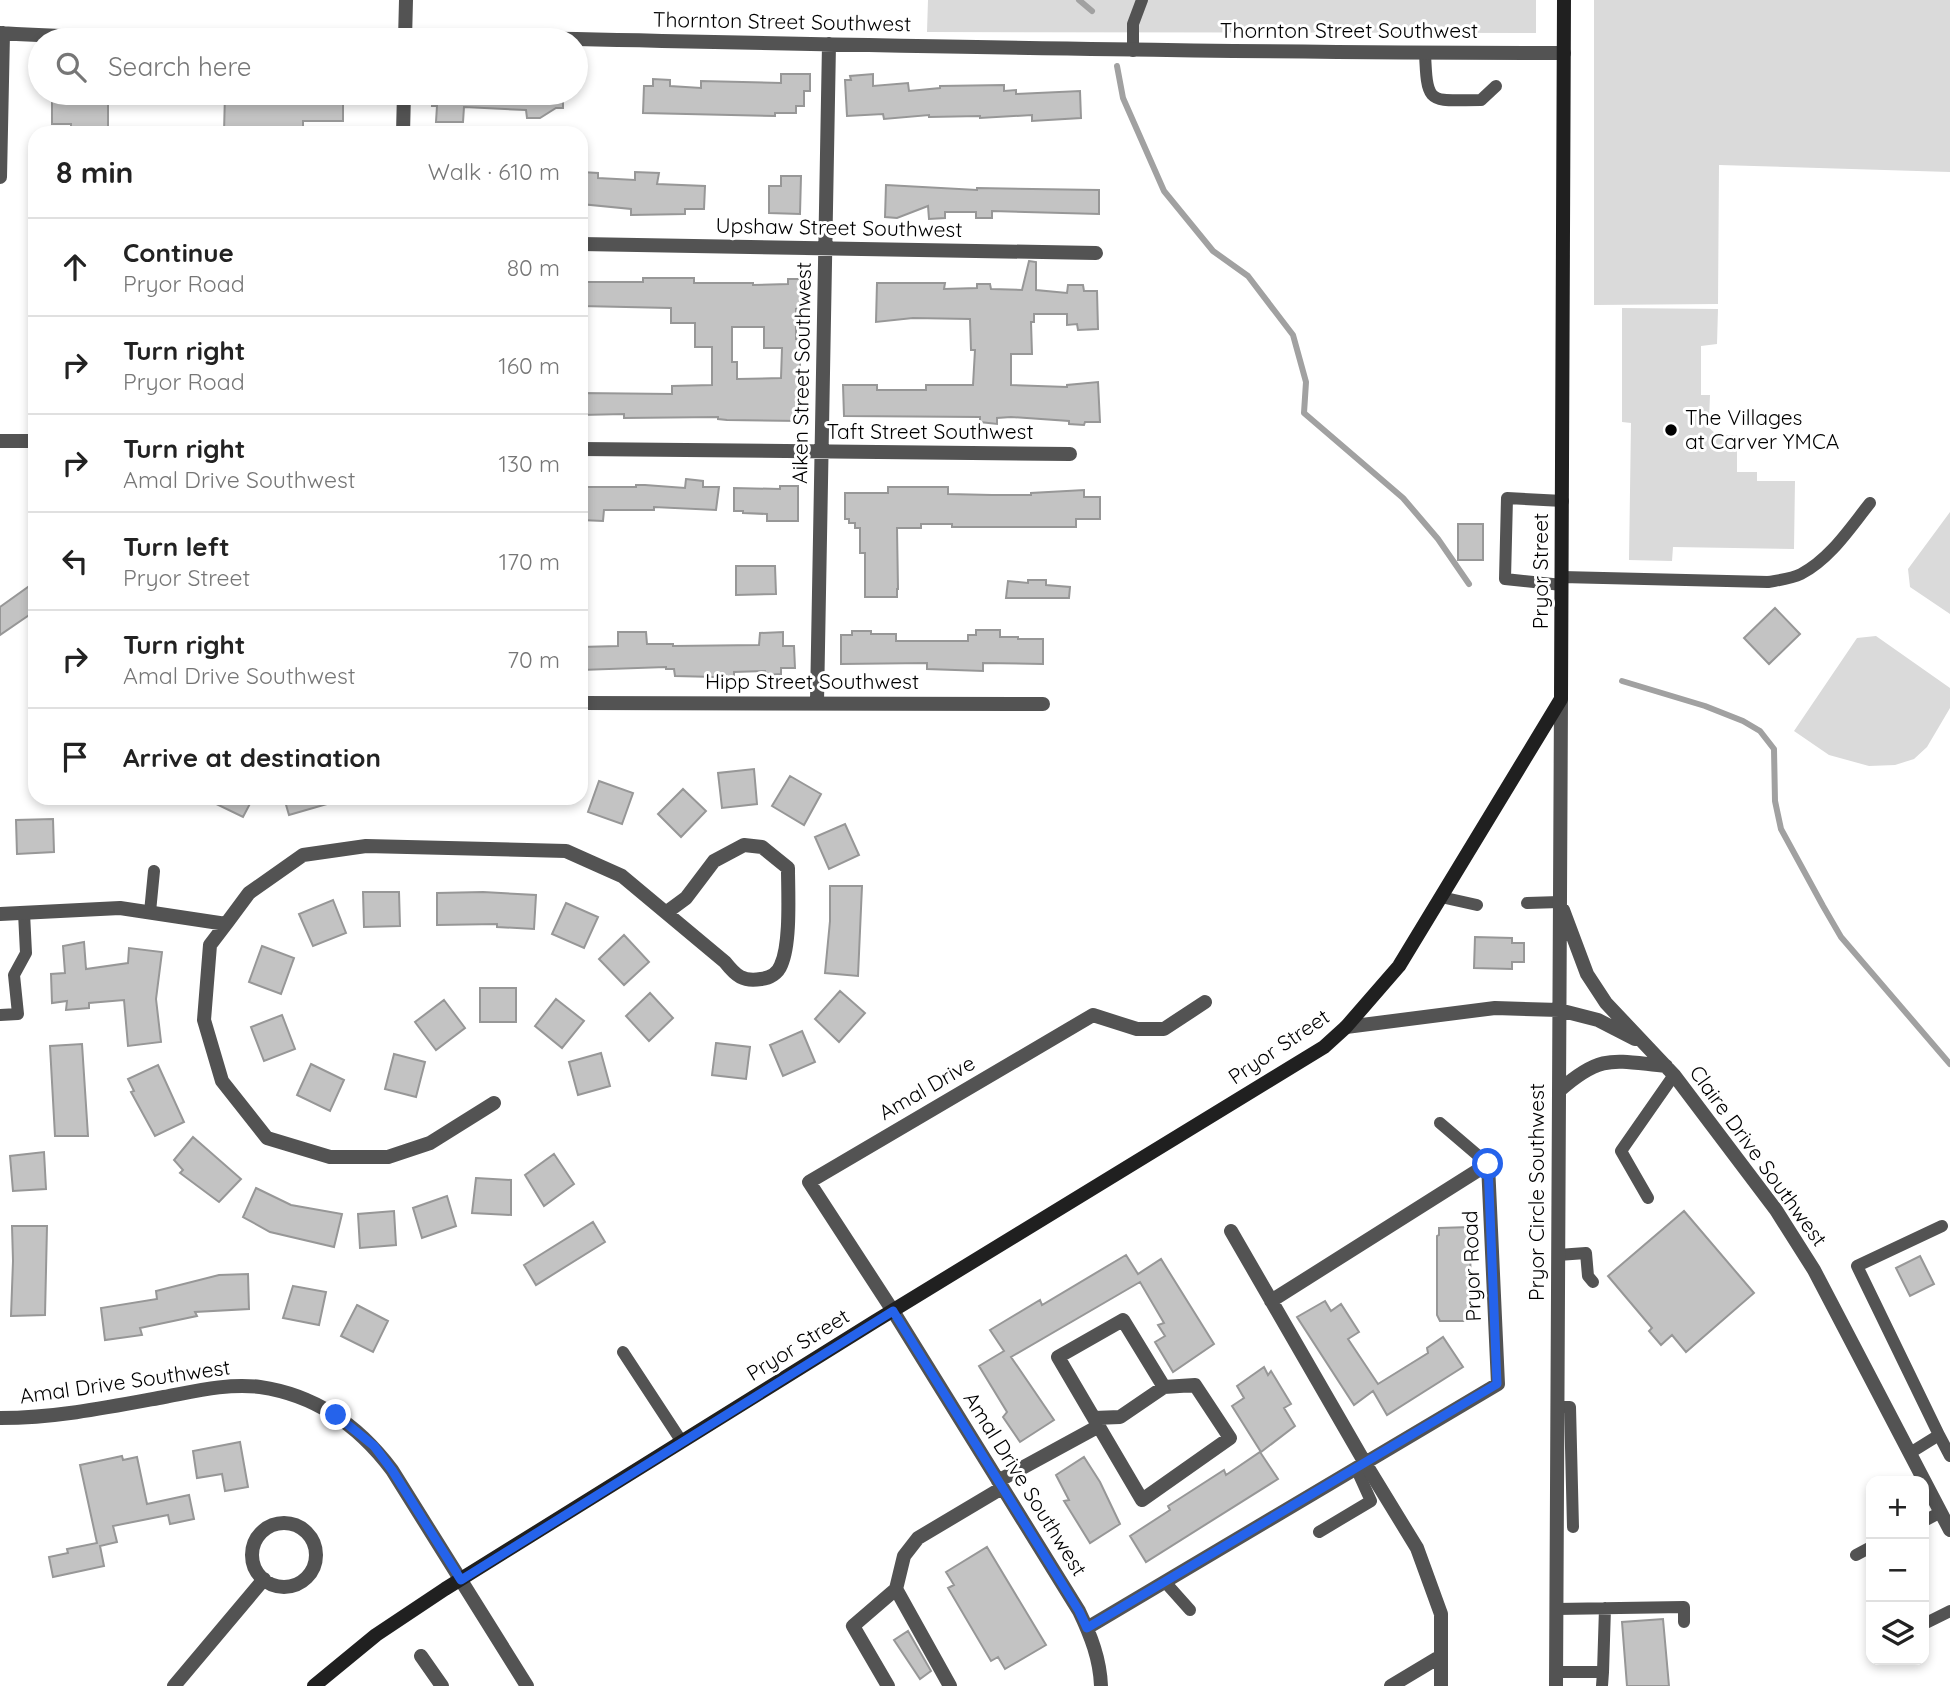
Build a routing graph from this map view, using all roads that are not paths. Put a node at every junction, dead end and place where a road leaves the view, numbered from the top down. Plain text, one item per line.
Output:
1 (406, 0) edge
2 (1142, 0) edge
3 (1564, 0) edge
4 (405, 28) edge
5 (1, 33) edge
6 (28, 34) edge
7 (588, 41) edge
8 (829, 44) junction
9 (1133, 51) junction
10 (1425, 52) junction
11 (1564, 52) junction
12 (1496, 86) dead end
13 (404, 105) edge
14 (403, 126) edge
15 (0, 177) edge
16 (588, 244) edge
17 (825, 249) junction
18 (1096, 253) dead end
19 (0, 440) edge
20 (28, 441) edge
21 (588, 449) edge
22 (822, 453) junction
23 (1070, 454) dead end
24 (1563, 501) junction
25 (1870, 503) dead end
26 (1562, 581) junction
27 (1561, 699) junction
28 (817, 702) junction
29 (588, 703) edge
30 (1043, 704) dead end
31 (153, 871) dead end
32 (1441, 897) junction
33 (1560, 902) junction
34 (1527, 903) dead end
35 (1477, 905) dead end
36 (150, 912) junction
37 (667, 912) junction
38 (24, 913) junction
39 (0, 914) edge
40 (226, 924) junction
41 (1205, 1002) dead end
42 (1559, 1010) junction
43 (0, 1015) edge
44 (1346, 1027) junction
45 (1644, 1043) junction
46 (1670, 1071) junction
47 (1560, 1090) junction
48 (494, 1103) dead end
49 (1440, 1123) dead end
50 (1488, 1164) junction
51 (1648, 1198) dead end
52 (1942, 1226) dead end
53 (1231, 1231) dead end
54 (1558, 1255) junction
55 (1593, 1282) dead end
56 (1271, 1301) junction
57 (893, 1311) junction
58 (623, 1352) dead end
59 (1164, 1387) junction
60 (1557, 1407) junction
61 (0, 1418) edge
62 (1097, 1422) junction
63 (1939, 1435) junction
64 (682, 1442) junction
65 (1910, 1453) junction
66 (1950, 1455) edge
67 (1360, 1465) junction
68 (1000, 1484) junction
69 (1941, 1513) junction
70 (1929, 1519) edge
71 (1556, 1527) junction
72 (1950, 1530) edge
73 (1320, 1532) dead end
74 (1866, 1550) edge
75 (1856, 1555) dead end
76 (264, 1579) junction
77 (461, 1580) junction
78 (1165, 1582) junction
79 (896, 1589) junction
80 (1605, 1608) junction
81 (1556, 1609) junction
82 (1190, 1610) dead end
83 (1950, 1611) edge
84 (1929, 1621) edge
85 (1684, 1622) dead end
86 (1087, 1628) junction
87 (421, 1656) dead end
88 (1441, 1656) junction
89 (1556, 1679) edge
90 (1603, 1679) edge
91 (174, 1686) edge
92 (314, 1686) edge
93 (442, 1686) edge
94 (527, 1686) edge
95 (888, 1686) edge
96 (950, 1686) edge
97 (1101, 1686) edge
98 (1391, 1686) edge
99 (1441, 1686) edge

1 - 4 street
2 - 9 lane
3 - 11 main road, Pryor Street
5 - 6 street, Thornton Street Southwest
5 - 15 street
7 - 8 street, Thornton Street Southwest
8 - 9 street, Thornton Street Southwest
8 - 17 street, Aiken Street Southwest
9 - 10 street, Thornton Street Southwest
10 - 11 street, Thornton Street Southwest
10 - 12 lane
11 - 24 main road, Pryor Street
13 - 14 street
16 - 17 street, Upshaw Street Southwest
17 - 18 street, Upshaw Street Southwest
17 - 22 street, Aiken Street Southwest
19 - 20 street
21 - 22 street, Taft Street Southwest
22 - 23 street, Taft Street Southwest
22 - 28 street, Aiken Street Southwest
24 - 26 main road, Pryor Street
24 - 26 lane
25 - 26 lane
26 - 27 main road, Pryor Street
27 - 32 main road, Pryor Street
27 - 33 street, Pryor Circle Southwest
28 - 29 street, Hipp Street Southwest
28 - 30 street, Hipp Street Southwest
31 - 36 lane
32 - 35 lane
32 - 44 main road, Pryor Street
33 - 34 lane
33 - 42 street, Pryor Circle Southwest
33 - 45 street
36 - 38 street
36 - 40 street
37 - 37 street
37 - 40 street
38 - 39 street
38 - 43 lane
40 - 48 street
41 - 57 street, Amal Drive
42 - 44 street, Claire Drive Southwest
42 - 45 street, Claire Drive Southwest
42 - 47 street, Pryor Circle Southwest
44 - 57 main road, Pryor Street
45 - 46 street, Claire Drive Southwest
46 - 47 street
46 - 51 lane
46 - 65 street, Claire Drive Southwest
47 - 54 street, Pryor Circle Southwest
49 - 50 lane
50 - 56 street, Pryor Road
50 - 67 street, Pryor Road
52 - 63 lane
53 - 56 street
54 - 55 lane
54 - 60 street, Pryor Circle Southwest
56 - 67 street
57 - 64 main road, Pryor Street
57 - 68 street, Amal Drive Southwest
58 - 64 lane
59 - 62 street
59 - 62 street
59 - 62 street
60 - 71 street, Pryor Circle Southwest
60 - 71 lane
61 - 77 street, Amal Drive Southwest
62 - 68 street
63 - 65 lane
63 - 66 lane
64 - 77 main road, Pryor Street
65 - 69 street, Claire Drive Southwest
67 - 73 lane
67 - 78 street, Pryor Road
67 - 88 street
68 - 79 street
68 - 86 street, Amal Drive Southwest
69 - 70 lane
69 - 72 street, Claire Drive Southwest
71 - 81 street, Pryor Circle Southwest
74 - 75 lane
76 - 76 street
76 - 91 street
77 - 92 main road, Pryor Street
77 - 94 street, Amal Drive Southwest
78 - 82 lane
78 - 86 street, Pryor Road
79 - 95 street
79 - 96 street
80 - 81 lane
80 - 85 lane
80 - 90 lane
81 - 89 street, Pryor Circle Southwest
83 - 84 lane
86 - 97 street, Amal Drive Southwest
87 - 93 street
88 - 98 street
88 - 99 street
89 - 90 lane

